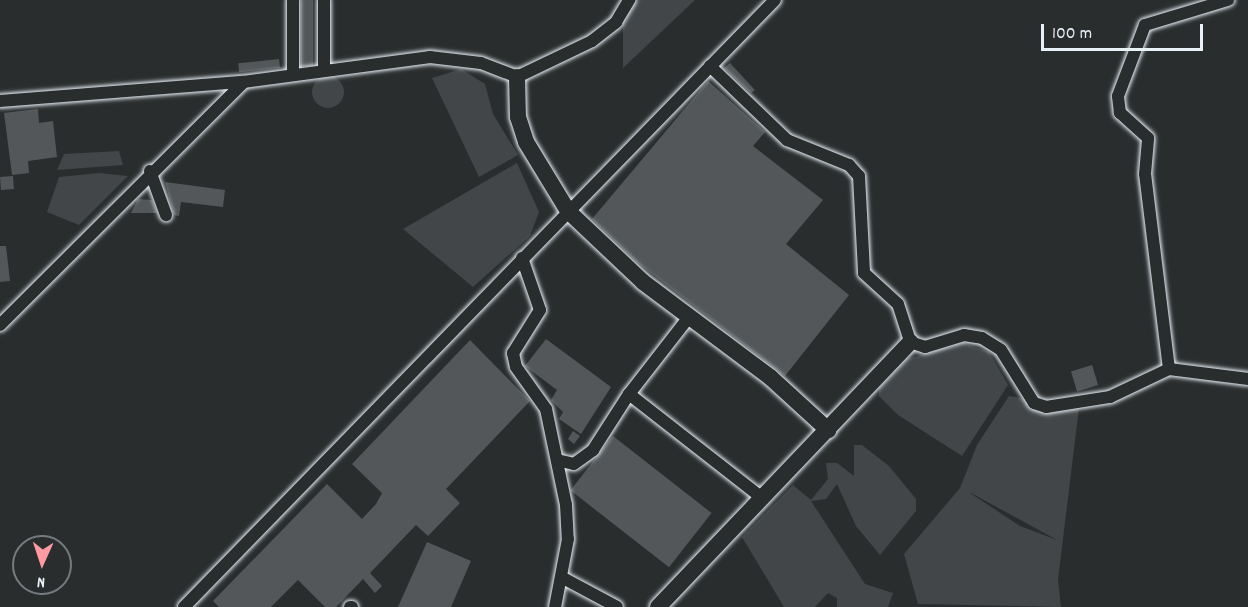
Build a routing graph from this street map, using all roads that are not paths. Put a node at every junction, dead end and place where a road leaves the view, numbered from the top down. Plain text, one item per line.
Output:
1 (293, 0) edge
2 (324, 0) edge
3 (629, 0) edge
4 (775, 0) edge
5 (1228, 0) edge
6 (710, 66) junction
7 (324, 69) junction
8 (293, 73) junction
9 (517, 77) junction
10 (243, 82) junction
11 (0, 101) edge
12 (150, 171) junction
13 (568, 211) junction
14 (166, 216) dead end
15 (522, 258) junction
16 (689, 318) junction
17 (0, 326) edge
18 (910, 342) junction
19 (1169, 369) junction
20 (1248, 379) edge
21 (629, 394) junction
22 (828, 430) junction
23 (557, 460) junction
24 (762, 498) junction
25 (563, 578) junction
26 (184, 607) edge
27 (555, 607) edge
28 (617, 607) edge
29 (658, 607) edge

1 - 8 street
2 - 7 street
3 - 9 street
4 - 6 street
5 - 19 street
6 - 13 street
6 - 18 street
7 - 8 street
7 - 9 street
8 - 10 street
9 - 13 street
10 - 11 street
10 - 12 street
12 - 14 street
12 - 17 street
13 - 15 street
13 - 16 street
15 - 23 street
15 - 26 street
16 - 21 street
16 - 22 street
18 - 19 street
18 - 22 street
19 - 20 street
21 - 23 street
21 - 24 street
22 - 24 street
23 - 25 street
24 - 29 street
25 - 27 street
25 - 28 street

